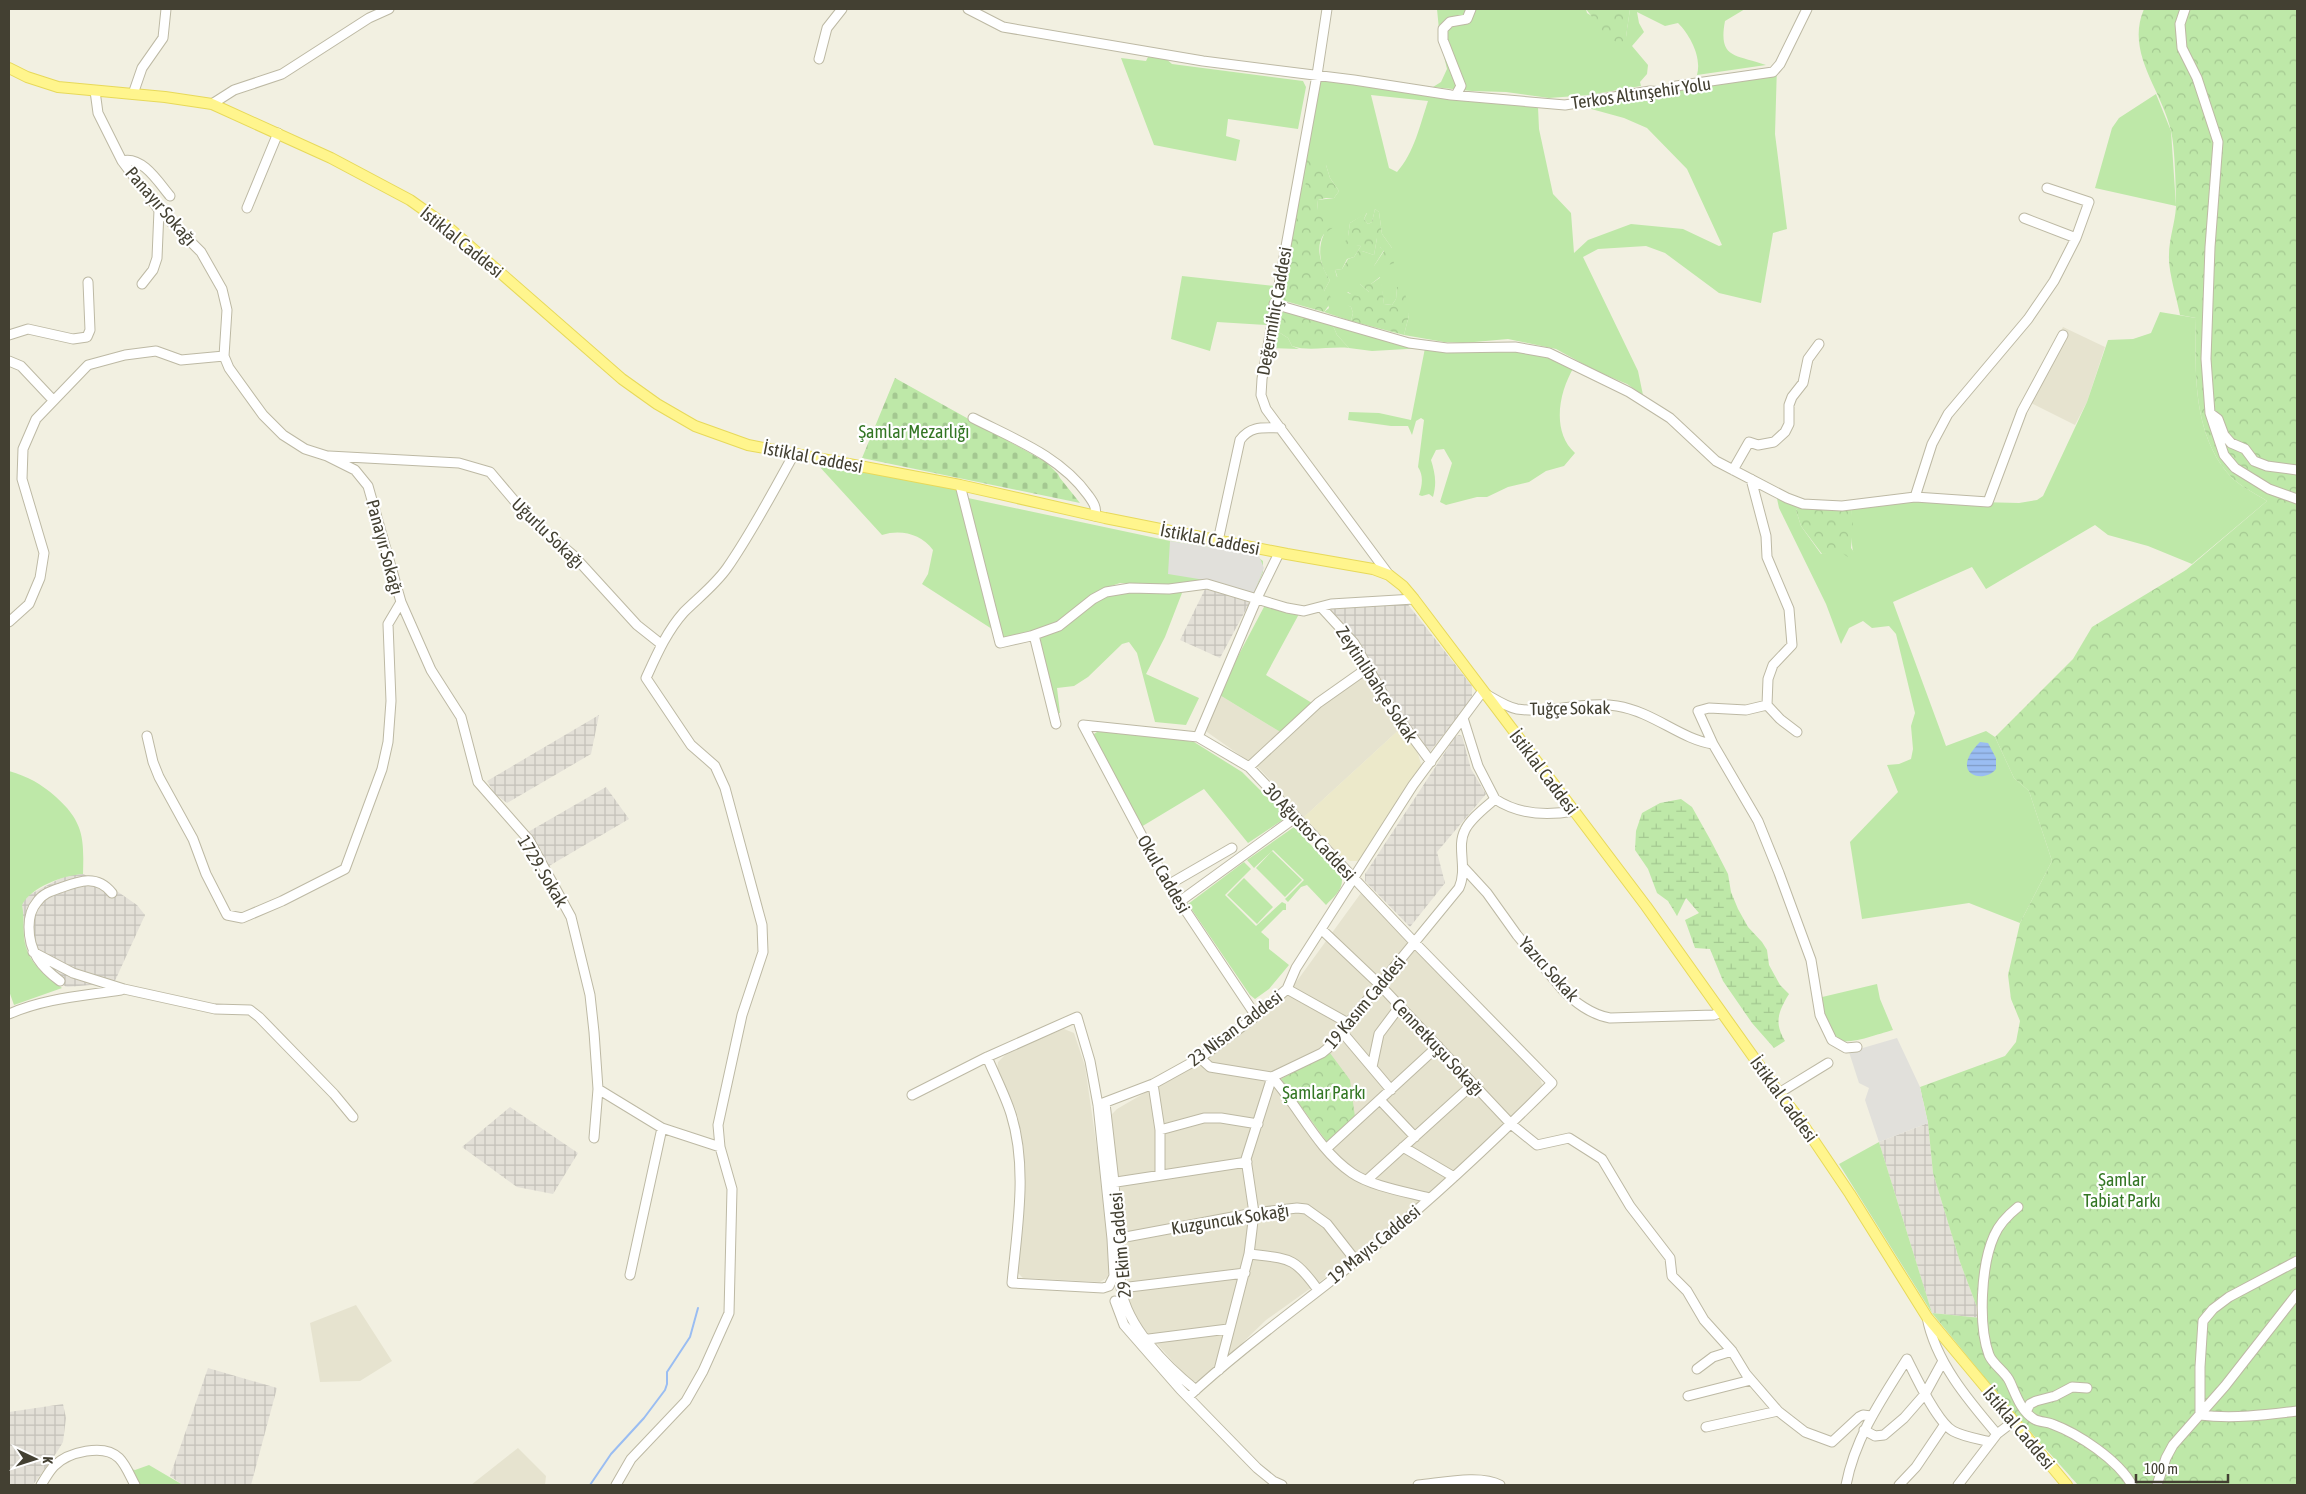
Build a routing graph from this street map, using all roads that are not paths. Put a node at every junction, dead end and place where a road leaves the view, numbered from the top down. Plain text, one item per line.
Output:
1 (166, 9) edge
2 (389, 9) edge
3 (842, 9) edge
4 (968, 9) edge
5 (1326, 9) edge
6 (1470, 9) edge
7 (1807, 9) edge
8 (2185, 9) edge
9 (819, 59) dead end
10 (9, 68) edge
11 (1317, 76) junction
12 (95, 91) junction
13 (133, 94) junction
14 (1456, 95) junction
15 (212, 104) junction
16 (278, 133) junction
17 (122, 161) junction
18 (2047, 188) dead end
19 (170, 196) dead end
20 (246, 208) dead end
21 (159, 210) junction
22 (2024, 218) dead end
23 (2076, 238) junction
24 (88, 282) dead end
25 (142, 284) dead end
26 (1274, 304) junction
27 (2063, 334) dead end
28 (9, 335) edge
29 (1819, 344) dead end
30 (224, 356) junction
31 (9, 361) edge
32 (53, 400) junction
33 (2210, 413) junction
34 (973, 418) dead end
35 (1281, 428) junction
36 (794, 454) junction
37 (326, 456) junction
38 (1733, 470) junction
39 (2297, 470) edge
40 (1751, 479) junction
41 (960, 485) junction
42 (1915, 497) junction
43 (2297, 499) edge
44 (1095, 516) junction
45 (1218, 541) junction
46 (1279, 553) junction
47 (1389, 575) junction
48 (1257, 598) junction
49 (1414, 599) junction
50 (401, 602) junction
51 (1321, 606) junction
52 (9, 622) edge
53 (1034, 635) junction
54 (661, 644) junction
55 (1369, 667) junction
56 (1482, 692) junction
57 (1767, 706) junction
58 (1515, 709) junction
59 (1463, 718) junction
60 (1506, 723) junction
61 (1056, 724) dead end
62 (1797, 732) dead end
63 (147, 736) dead end
64 (1198, 737) junction
65 (1713, 744) junction
66 (1431, 762) junction
67 (1249, 767) junction
68 (1495, 799) junction
69 (1574, 811) junction
70 (1296, 816) junction
71 (1232, 848) dead end
72 (1464, 868) junction
73 (1353, 878) junction
74 (1168, 885) junction
75 (112, 893) dead end
76 (1179, 902) junction
77 (1321, 929) junction
78 (1414, 943) junction
79 (33, 952) junction
80 (60, 981) dead end
81 (1379, 984) junction
82 (124, 989) junction
83 (1287, 989) junction
84 (1400, 1006) junction
85 (1721, 1012) junction
86 (9, 1014) edge
87 (1256, 1016) junction
88 (1348, 1023) junction
89 (1342, 1032) junction
90 (1438, 1046) junction
91 (1857, 1047) dead end
92 (987, 1057) junction
93 (1200, 1058) junction
94 (1828, 1063) dead end
95 (1372, 1067) junction
96 (1272, 1077) junction
97 (1552, 1083) joint
98 (1153, 1084) junction
99 (1473, 1084) junction
100 (598, 1089) junction
101 (1391, 1090) junction
102 (1779, 1093) junction
103 (912, 1095) dead end
104 (1380, 1100) junction
105 (1102, 1104) junction
106 (353, 1118) dead end
107 (1258, 1124) junction
108 (1511, 1124) junction
109 (662, 1128) junction
110 (1160, 1130) junction
111 (1415, 1137) junction
112 (594, 1138) dead end
113 (720, 1147) junction
114 (1403, 1148) junction
115 (1326, 1149) junction
116 (1247, 1162) junction
117 (1160, 1174) junction
118 (1454, 1177) junction
119 (1367, 1180) junction
120 (1111, 1182) junction
121 (1429, 1198) junction
122 (2018, 1207) dead end
123 (1254, 1213) junction
124 (1116, 1239) junction
125 (1249, 1254) junction
126 (1356, 1261) junction
127 (2297, 1261) edge
128 (1245, 1273) junction
129 (630, 1275) dead end
130 (1122, 1288) junction
131 (1318, 1290) junction
132 (2297, 1294) edge
133 (1115, 1301) dead end
134 (1926, 1317) junction
135 (1228, 1329) junction
136 (1141, 1340) junction
137 (1732, 1351) junction
138 (1943, 1361) junction
139 (1697, 1369) dead end
140 (1219, 1370) junction
141 (1752, 1380) junction
142 (2087, 1388) dead end
143 (1196, 1390) junction
144 (1925, 1394) junction
145 (1688, 1396) dead end
146 (1188, 1397) junction
147 (1778, 1411) junction
148 (2297, 1411) edge
149 (2026, 1412) junction
150 (2200, 1415) junction
151 (1871, 1416) junction
152 (2014, 1421) junction
153 (1945, 1424) junction
154 (1706, 1427) dead end
155 (1864, 1430) junction
156 (1997, 1434) junction
157 (1991, 1442) junction
158 (41, 1485) edge
159 (134, 1485) edge
160 (616, 1485) edge
161 (1282, 1485) edge
162 (1418, 1485) edge
163 (1500, 1485) edge
164 (1846, 1485) edge
165 (1899, 1485) edge
166 (1958, 1485) edge
167 (2067, 1485) edge
168 (2132, 1485) edge
169 (2157, 1485) edge

1 - 13 street
2 - 15 street
3 - 9 street
4 - 11 street, Terkos Altınşehir Yolu
5 - 11 street, Değermihiç Caddesi
6 - 14 street
7 - 14 street, Terkos Altınşehir Yolu
8 - 33 street
10 - 12 main road, İstiklal Caddesi
11 - 14 street, Terkos Altınşehir Yolu
11 - 26 street, Değermihiç Caddesi
12 - 13 main road, İstiklal Caddesi
12 - 17 street, Panayır Sokağı
13 - 15 main road, İstiklal Caddesi
15 - 16 main road, İstiklal Caddesi
16 - 20 street
16 - 36 main road, İstiklal Caddesi
17 - 19 street
17 - 21 street, Panayır Sokağı
18 - 23 street
21 - 25 street
21 - 30 street, Panayır Sokağı
22 - 23 street
23 - 42 street
24 - 28 street
26 - 35 street, Değermihiç Caddesi
26 - 38 street
27 - 42 street
29 - 38 street
30 - 32 street
30 - 37 street, Panayır Sokağı
31 - 32 street
32 - 52 street
33 - 39 street
33 - 43 street
34 - 44 street
35 - 45 street
35 - 47 street, Değermihiç Caddesi
36 - 41 main road, İstiklal Caddesi
36 - 54 street
37 - 50 street, Panayır Sokağı
37 - 54 street, Uğurlu Sokağı
38 - 40 street
40 - 42 street
40 - 57 street
41 - 44 main road, İstiklal Caddesi
41 - 53 street
44 - 45 main road, İstiklal Caddesi
45 - 46 main road, İstiklal Caddesi
46 - 47 main road, İstiklal Caddesi
46 - 48 street
47 - 49 main road, İstiklal Caddesi
48 - 51 street
48 - 53 street
48 - 64 street
49 - 51 street
49 - 56 main road, İstiklal Caddesi
50 - 63 street, Panayır Sokağı
50 - 100 street, 1729. Sokak
51 - 55 street, Zeytinlibahçe Sokak
53 - 61 street
54 - 113 street
55 - 66 street, Zeytinlibahçe Sokak
55 - 67 street
56 - 58 street, Tuğçe Sokak
56 - 59 street, 23 Nisan Caddesi
56 - 60 main road, İstiklal Caddesi
57 - 62 street
57 - 65 street
58 - 60 street
58 - 65 street, Tuğçe Sokak
59 - 66 street, 23 Nisan Caddesi
59 - 68 street
60 - 69 main road, İstiklal Caddesi
64 - 67 street, 30 Ağustos Caddesi
64 - 74 street, Okul Caddesi
65 - 91 street
66 - 73 street, 23 Nisan Caddesi
67 - 70 street, 30 Ağustos Caddesi
68 - 69 street
68 - 72 street, 19 Kasım Caddesi
69 - 85 main road, İstiklal Caddesi
70 - 73 street, 30 Ağustos Caddesi
70 - 76 street
71 - 74 street
72 - 78 street, 19 Kasım Caddesi
72 - 85 street, Yazıcı Sokak
73 - 77 street, 23 Nisan Caddesi
73 - 78 street, 30 Ağustos Caddesi
74 - 76 street, Okul Caddesi
75 - 79 street
76 - 87 street, Okul Caddesi
77 - 81 street, Cennetkuşu Sokağı
77 - 83 street, 23 Nisan Caddesi
78 - 81 street, 19 Kasım Caddesi
78 - 97 street, 30 Ağustos Caddesi
79 - 80 street
79 - 82 street
81 - 84 street, Cennetkuşu Sokağı
81 - 88 street, 19 Kasım Caddesi
82 - 86 street
82 - 106 street
83 - 87 street, 23 Nisan Caddesi
83 - 88 street
84 - 90 street, Cennetkuşu Sokağı
84 - 95 street
85 - 102 main road, İstiklal Caddesi
87 - 93 street, 23 Nisan Caddesi
88 - 89 street, 19 Kasım Caddesi
89 - 95 street
89 - 96 street, 19 Kasım Caddesi
90 - 99 street, Cennetkuşu Sokağı
90 - 101 street
92 - 103 street
92 - 105 street, 29 Ekim Caddesi
92 - 124 street, 29 Ekim Caddesi
93 - 96 street
93 - 98 street, 23 Nisan Caddesi
94 - 102 street
95 - 101 street
96 - 107 street
96 - 115 street
97 - 108 street, 19 Mayıs Caddesi
98 - 105 street, 23 Nisan Caddesi
98 - 110 street
99 - 108 street, Cennetkuşu Sokağı
99 - 111 street
100 - 109 street
100 - 112 street, 1729. Sokak
101 - 104 street
102 - 134 main road, İstiklal Caddesi
104 - 111 street
104 - 115 street
105 - 120 street, 29 Ekim Caddesi
107 - 110 street
107 - 116 street
108 - 118 street, 19 Mayıs Caddesi
108 - 137 street, Cennetkuşu Sokağı
109 - 113 street
109 - 129 street
110 - 117 street
111 - 114 street
113 - 160 street
114 - 118 street
114 - 119 street
115 - 119 street
116 - 117 street
116 - 123 street
117 - 120 street
118 - 121 street, 19 Mayıs Caddesi
119 - 121 street
120 - 124 street, 29 Ekim Caddesi
121 - 126 street, 19 Mayıs Caddesi
122 - 149 street
123 - 124 street, Kuzguncuk Sokağı
123 - 125 street
123 - 126 street, Kuzguncuk Sokağı
124 - 130 street, 29 Ekim Caddesi
125 - 128 street
125 - 131 street
126 - 131 street, 19 Mayıs Caddesi
127 - 150 street
128 - 130 street
128 - 135 street
130 - 136 street, 29 Ekim Caddesi
131 - 140 street, 19 Mayıs Caddesi
132 - 150 street
133 - 136 street, 29 Ekim Caddesi
134 - 138 street
134 - 152 main road, İstiklal Caddesi
135 - 136 street
135 - 140 street
136 - 143 street, 29 Ekim Caddesi
136 - 146 street, 29 Ekim Caddesi
137 - 139 street
137 - 141 street
138 - 144 street
138 - 156 street
140 - 143 street, 19 Mayıs Caddesi
141 - 145 street
141 - 147 street
142 - 149 street
143 - 146 street, 19 Mayıs Caddesi
144 - 151 street
144 - 153 street
144 - 155 street
146 - 161 street, 29 Ekim Caddesi
147 - 151 street
147 - 154 street
148 - 150 street
149 - 168 street
150 - 169 street
151 - 155 street
152 - 156 street
152 - 167 main road, İstiklal Caddesi
153 - 157 street
153 - 165 street
155 - 164 street
156 - 157 street
157 - 166 street
158 - 159 street
162 - 163 street

